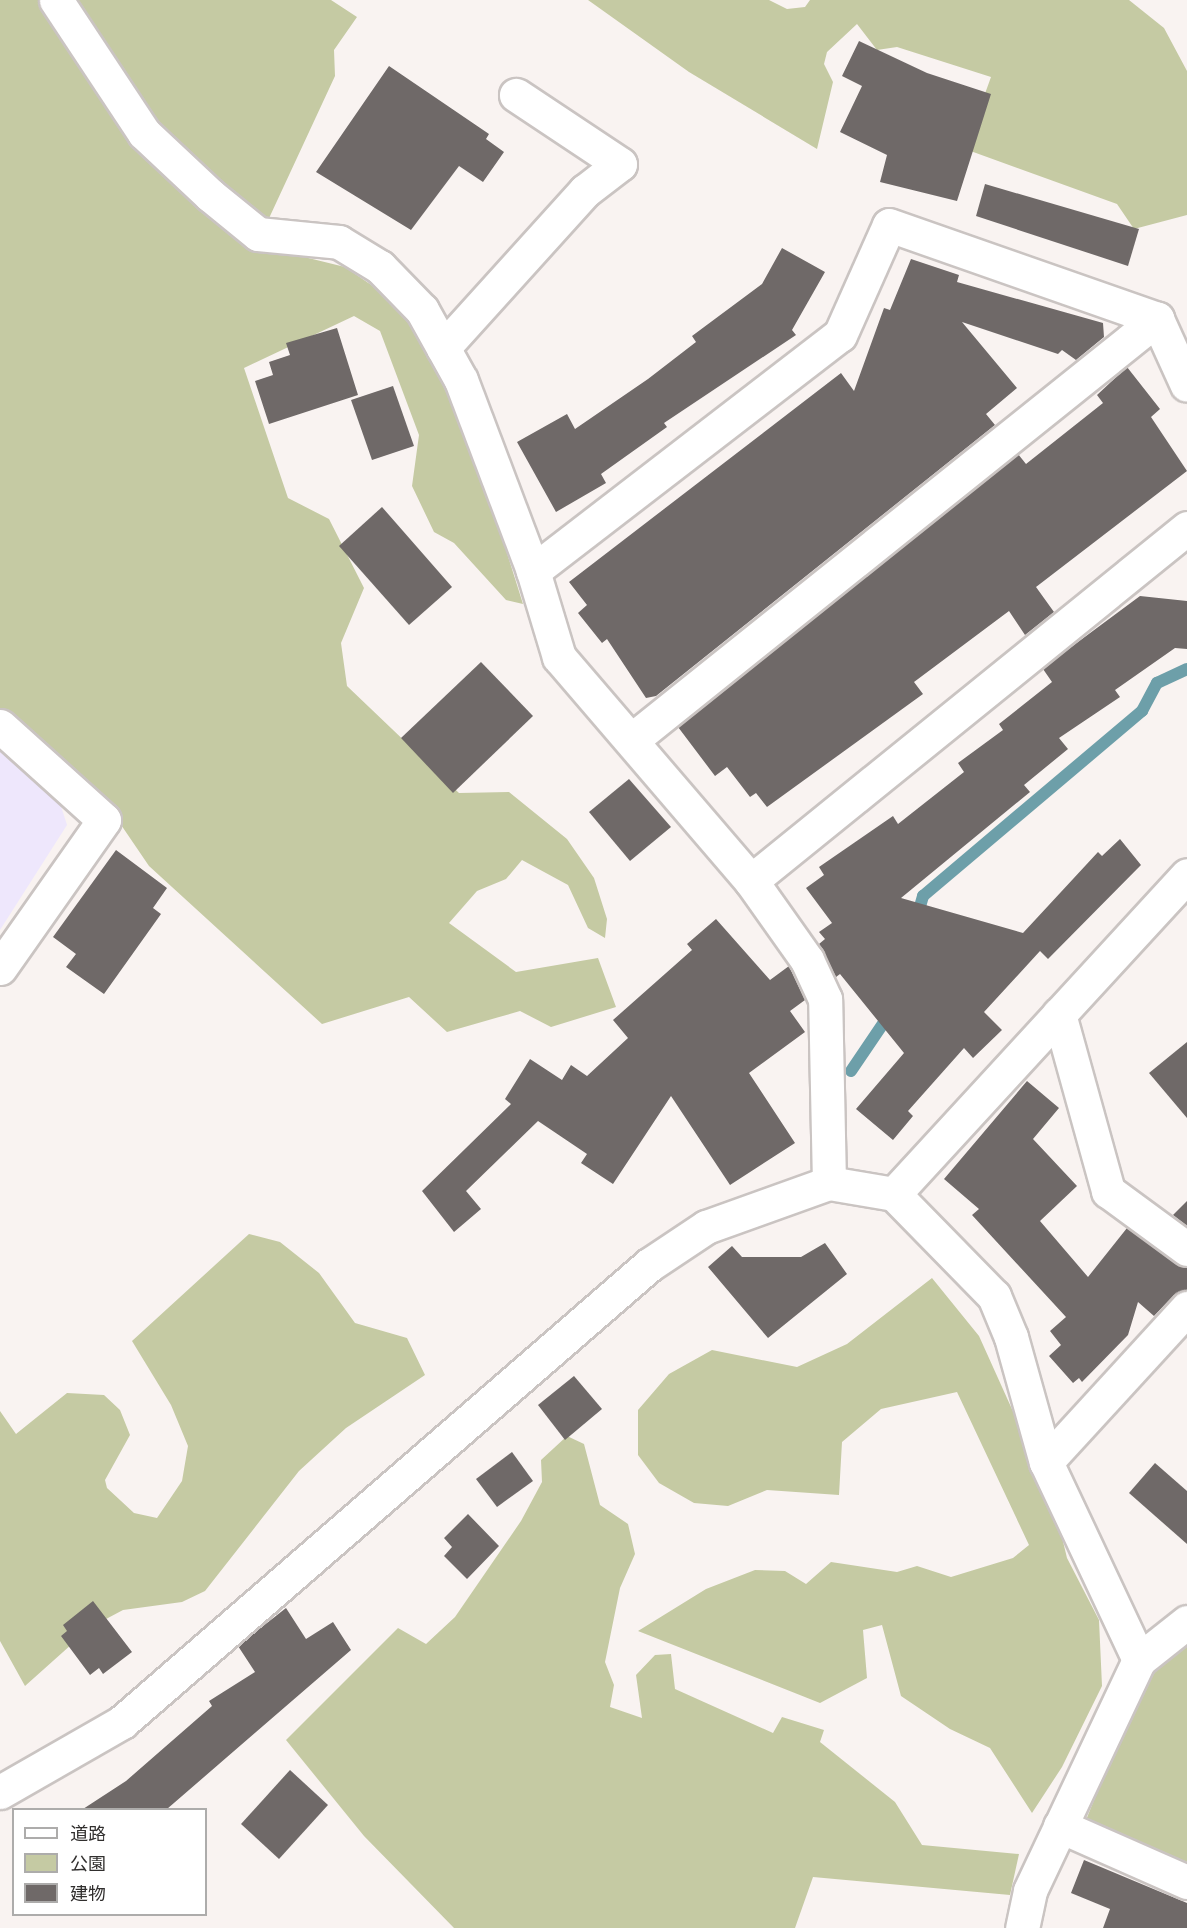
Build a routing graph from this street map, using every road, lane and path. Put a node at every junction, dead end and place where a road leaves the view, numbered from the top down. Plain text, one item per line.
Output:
1 (56, 0) edge
2 (516, 95) dead end
3 (1157, 319) junction
4 (443, 348) junction
5 (1187, 385) edge
6 (1187, 528) edge
7 (533, 571) junction
8 (0, 726) edge
9 (633, 739) junction
10 (1187, 875) edge
11 (751, 881) junction
12 (0, 968) edge
13 (1059, 1014) junction
14 (829, 1183) junction
15 (894, 1194) junction
16 (1187, 1249) edge
17 (1187, 1308) edge
18 (1046, 1462) junction
19 (1187, 1622) edge
20 (1139, 1660) junction
21 (0, 1792) edge
22 (1060, 1826) junction
23 (1187, 1882) edge
24 (1022, 1928) edge

1 - 4 street
2 - 4 street
3 - 5 street
3 - 7 street
3 - 9 street
4 - 7 street
6 - 11 street
7 - 9 street
8 - 12 street
9 - 11 street
10 - 13 street
11 - 14 street
13 - 15 street
13 - 16 street
14 - 15 street
14 - 21 street
15 - 18 street
17 - 18 street
18 - 20 street
19 - 20 street
20 - 22 street
22 - 23 street
22 - 24 street

